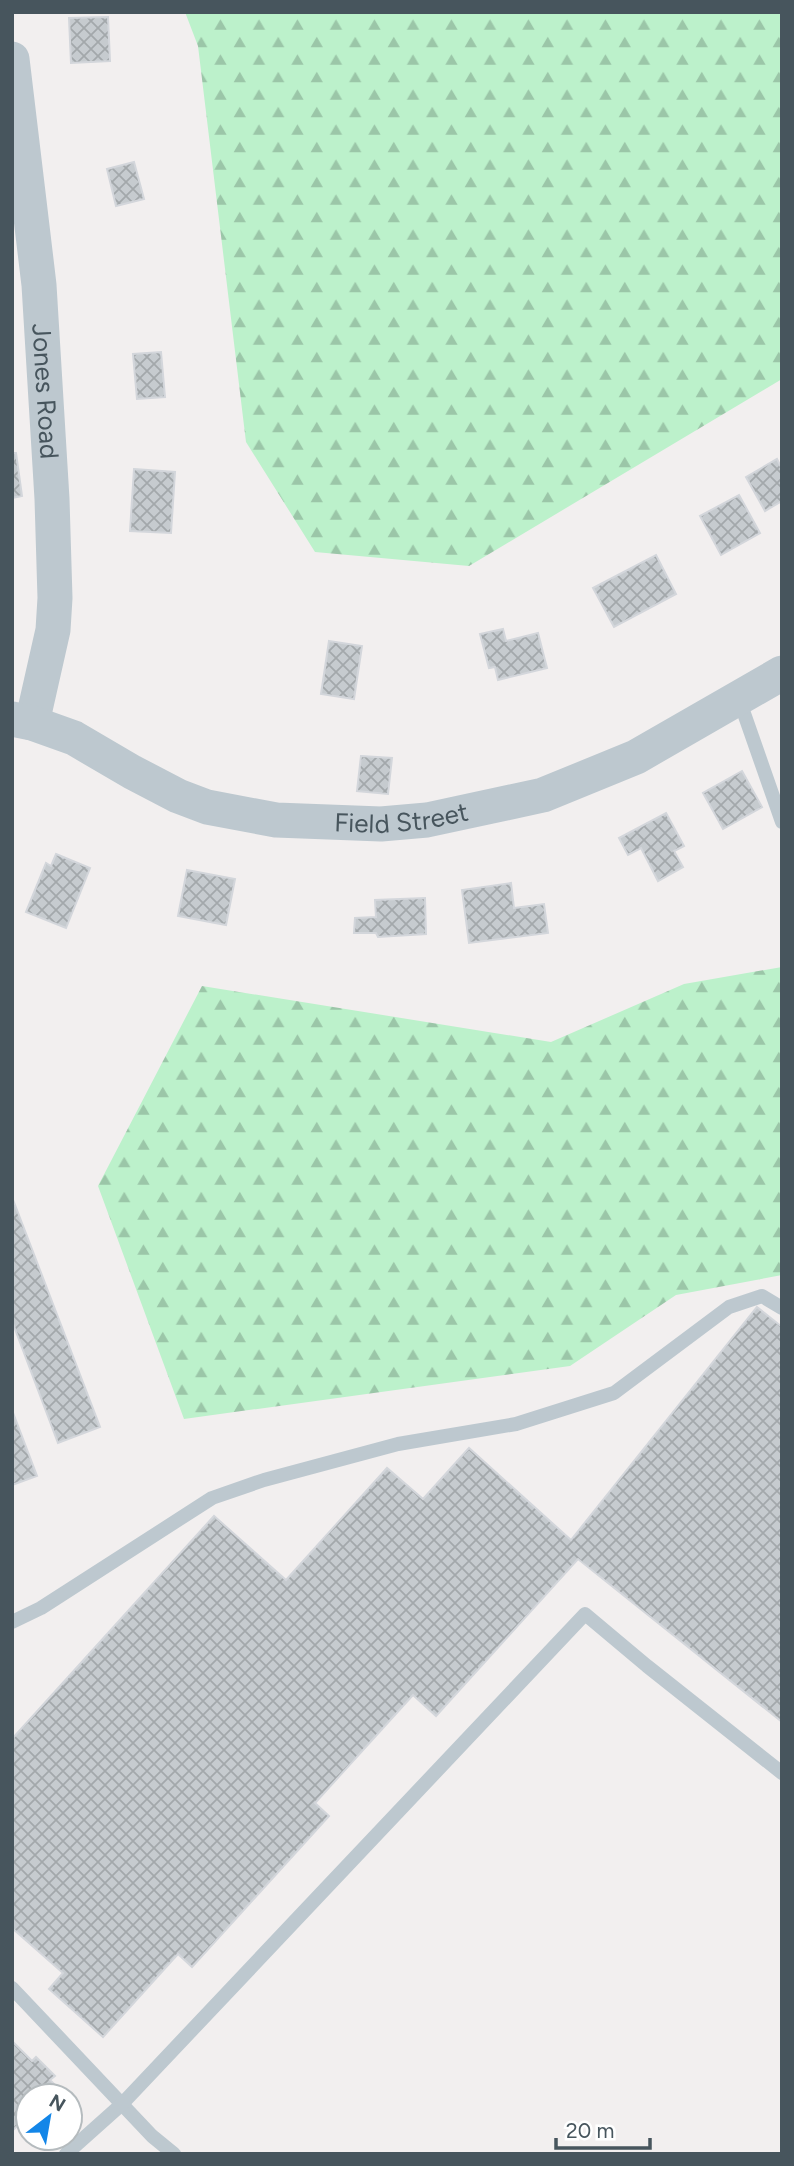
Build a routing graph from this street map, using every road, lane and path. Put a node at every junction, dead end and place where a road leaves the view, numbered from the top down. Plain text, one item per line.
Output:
1 (12, 59) edge
2 (782, 673) edge
3 (738, 698) junction
4 (22, 721) edge
5 (782, 822) edge
6 (782, 1308) edge
7 (12, 1622) edge
8 (782, 1773) edge
9 (12, 1988) edge
10 (122, 2104) junction
11 (66, 2154) edge
12 (174, 2154) edge

1 - 4 street, Jones Road
2 - 3 street, Field Street
3 - 4 street, Field Street
3 - 5 lane
6 - 7 lane
8 - 10 lane
9 - 10 lane
10 - 11 lane
10 - 12 lane

